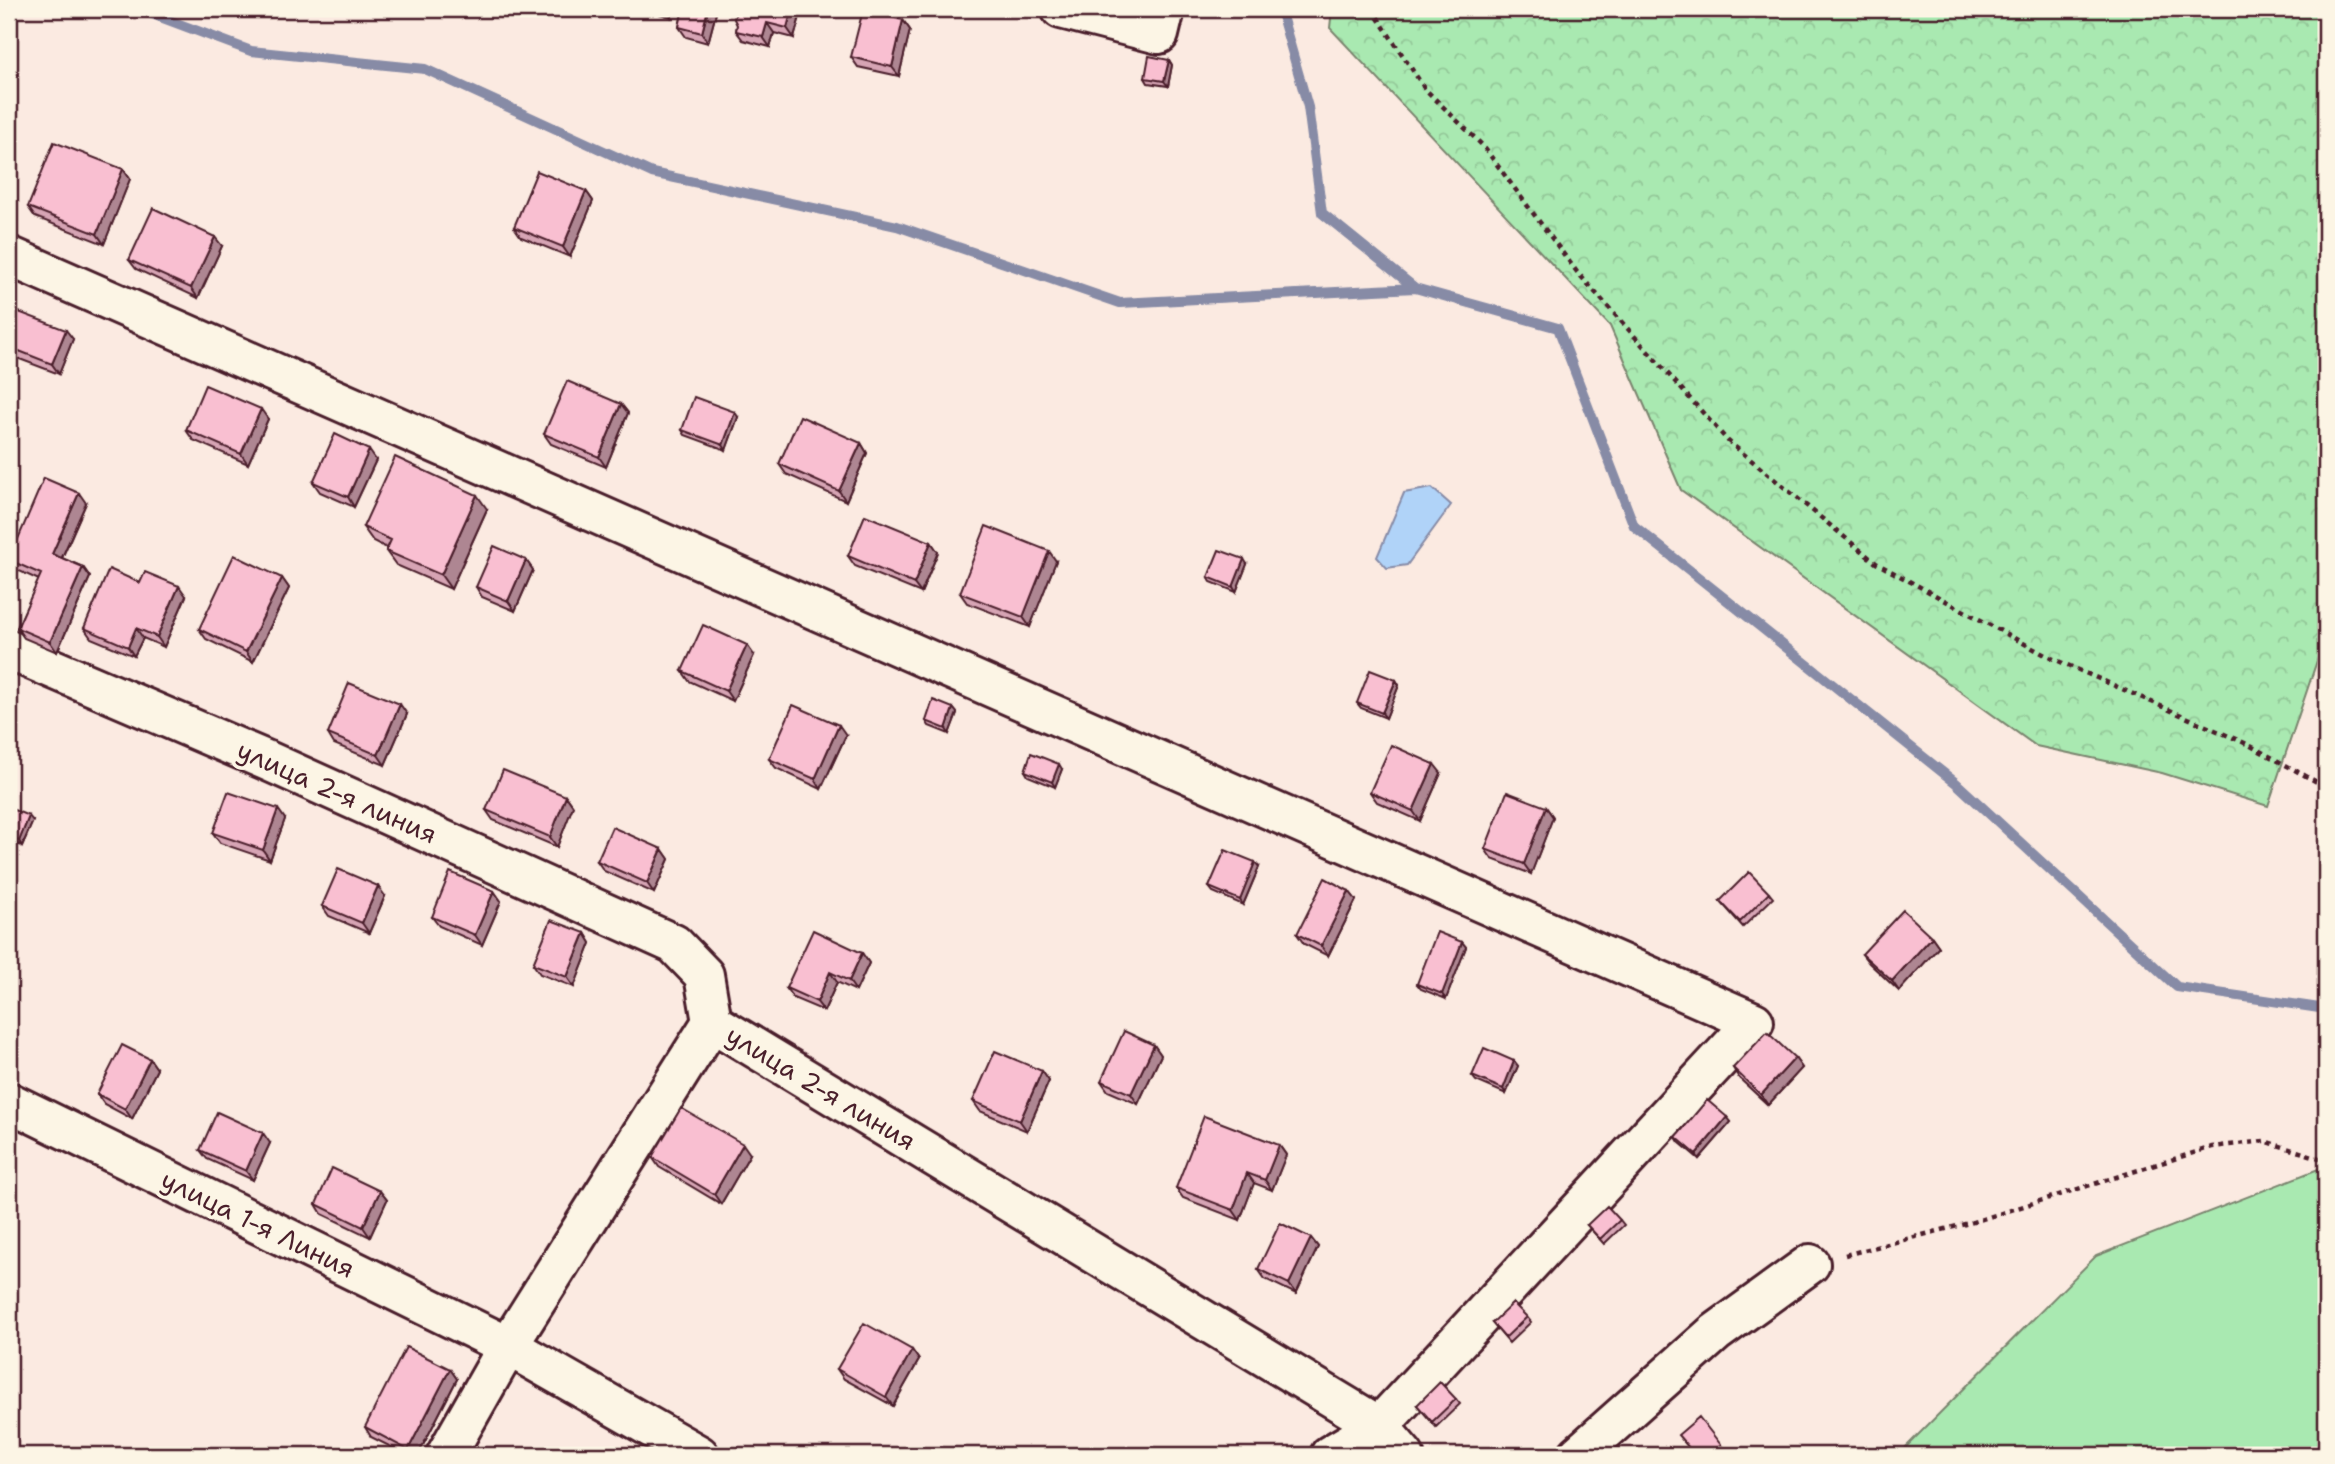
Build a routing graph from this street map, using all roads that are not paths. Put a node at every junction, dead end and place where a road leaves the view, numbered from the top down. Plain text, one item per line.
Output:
1 (1061, 9) edge
2 (1165, 9) edge
3 (9, 256) edge
4 (9, 650) edge
5 (712, 1022) junction
6 (9, 1102) edge
7 (1810, 1264) road end
8 (508, 1346) junction
9 (1379, 1426) junction
10 (446, 1455) edge
11 (699, 1455) edge
12 (1330, 1455) edge
13 (1404, 1455) edge
14 (1578, 1455) edge

1 - 2 street
3 - 9 street
4 - 5 street, улица 2-я линия
5 - 8 street
5 - 9 street, улица 2-я линия
6 - 8 street, улица 1-я Линия
7 - 14 street
8 - 10 street
8 - 11 street, улица 1-я Линия
9 - 12 street
9 - 13 street, улица 2-я линия

